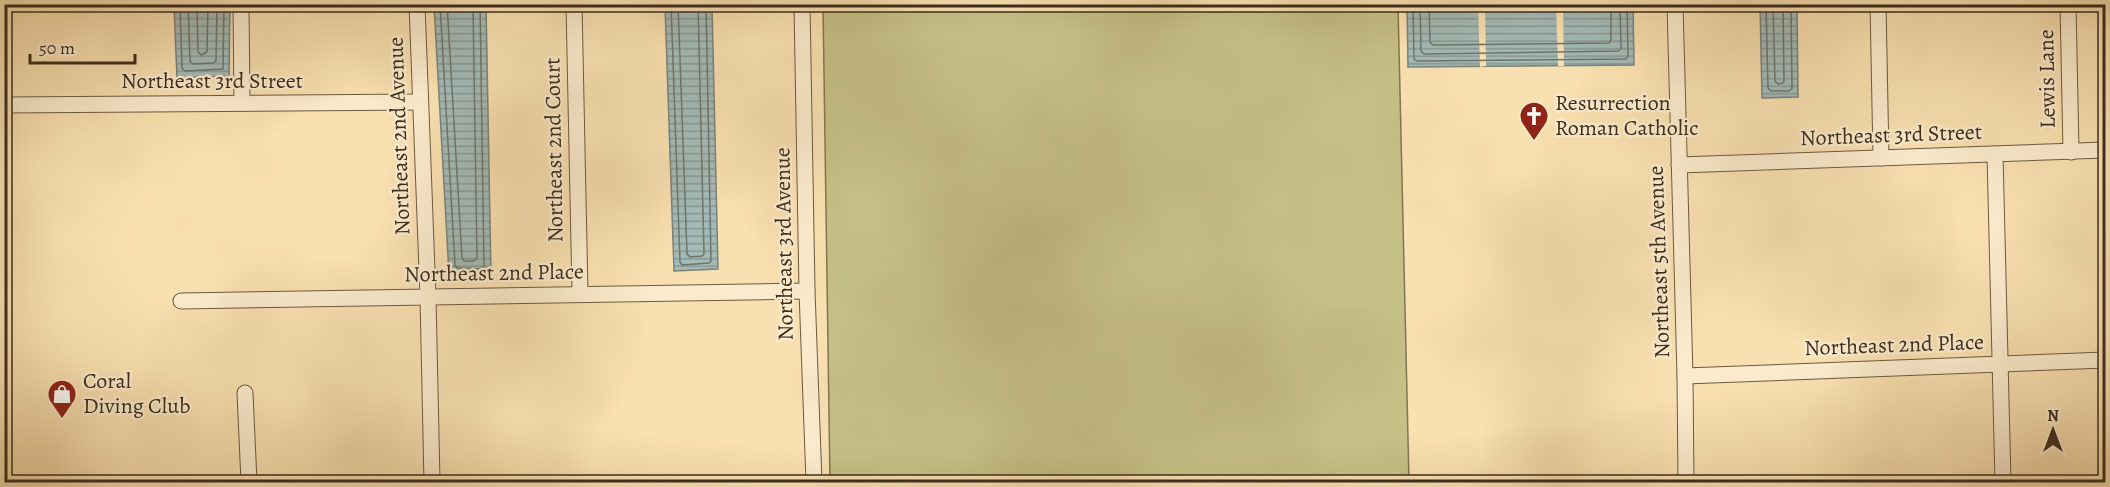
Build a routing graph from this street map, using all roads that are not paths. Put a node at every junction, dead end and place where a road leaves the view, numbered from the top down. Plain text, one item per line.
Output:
1 (241, 4) edge
2 (417, 4) edge
3 (574, 4) edge
4 (802, 4) edge
5 (1675, 4) edge
6 (1878, 4) edge
7 (2068, 4) edge
8 (420, 102) junction
9 (242, 103) junction
10 (4, 105) edge
11 (2106, 150) edge
12 (2071, 152) junction
13 (1995, 154) junction
14 (1881, 158) junction
15 (1679, 165) junction
16 (807, 291) junction
17 (580, 294) junction
18 (428, 297) junction
19 (181, 301) dead end
20 (2106, 360) edge
21 (2000, 364) junction
22 (1685, 375) junction
23 (245, 393) dead end
24 (249, 483) edge
25 (432, 483) edge
26 (814, 483) edge
27 (1686, 483) edge
28 (2003, 483) edge

1 - 9 street
2 - 8 street, Northeast 2nd Avenue
3 - 17 street, Northeast 2nd Court
4 - 16 street, Northeast 3rd Avenue
5 - 15 street, Northeast 5th Avenue
6 - 14 street
7 - 12 street, Lewis Lane
8 - 9 street, Northeast 3rd Street
8 - 18 street, Northeast 2nd Avenue
9 - 10 street, Northeast 3rd Street
11 - 12 street, Northeast 3rd Street
12 - 13 street, Northeast 3rd Street
13 - 14 street, Northeast 3rd Street
13 - 21 street
14 - 15 street, Northeast 3rd Street
15 - 22 street, Northeast 5th Avenue
16 - 17 street, Northeast 2nd Place
16 - 26 street, Northeast 3rd Avenue
17 - 18 street, Northeast 2nd Place
18 - 19 street, Northeast 2nd Place
18 - 25 street, Northeast 2nd Avenue
20 - 21 street, Northeast 2nd Place
21 - 22 street, Northeast 2nd Place
21 - 28 street
22 - 27 street, Northeast 5th Avenue
23 - 24 street

